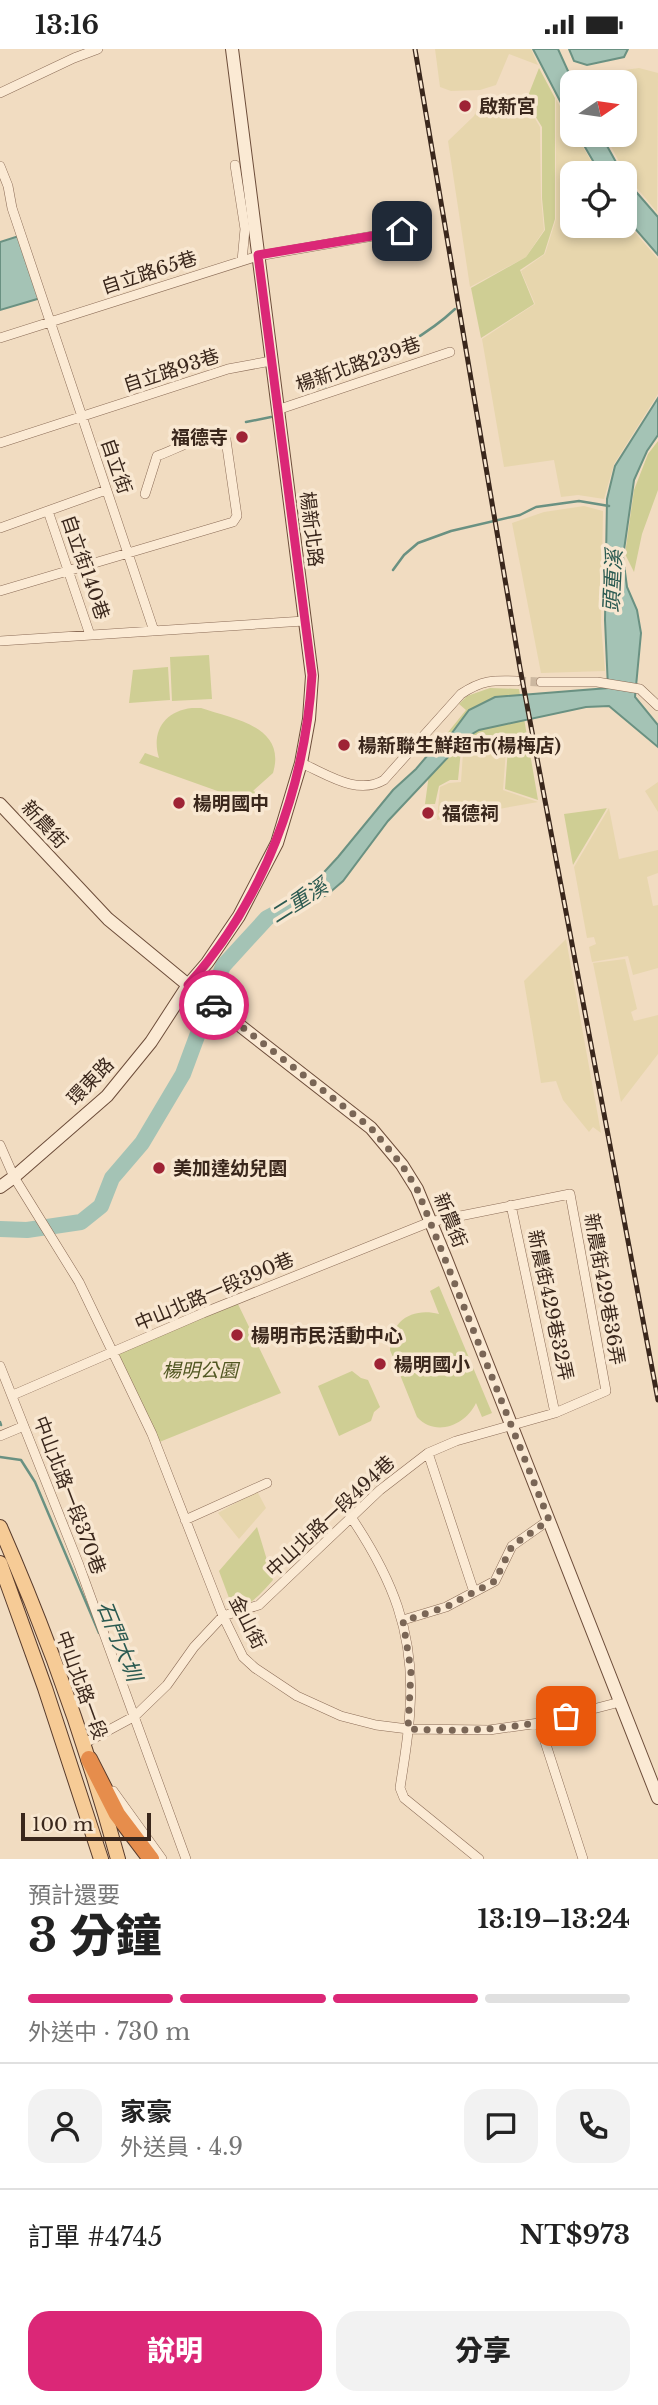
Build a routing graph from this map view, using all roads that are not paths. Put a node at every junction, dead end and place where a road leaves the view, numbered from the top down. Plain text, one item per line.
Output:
1 (98, 49) edge
2 (232, 49) edge
3 (0, 93) edge
4 (235, 165) dead end
5 (0, 166) edge
6 (402, 231) dead end
7 (258, 255) junction
8 (242, 261) junction
9 (50, 322) junction
10 (0, 338) edge
11 (450, 352) dead end
12 (271, 361) junction
13 (277, 410) junction
14 (82, 416) junction
15 (0, 443) edge
16 (106, 490) junction
17 (145, 494) dead end
18 (48, 511) junction
19 (0, 528) edge
20 (127, 552) junction
21 (69, 570) junction
22 (0, 591) edge
23 (304, 621) junction
24 (154, 631) junction
25 (90, 635) junction
26 (0, 641) edge
27 (517, 681) tunnel mouth
28 (541, 682) tunnel mouth
29 (658, 706) edge
30 (301, 763) junction
31 (0, 804) edge
32 (188, 985) junction
33 (0, 1145) edge
34 (14, 1177) junction
35 (0, 1187) edge
36 (570, 1194) joint
37 (511, 1205) junction
38 (430, 1222) junction
39 (112, 1354) junction
40 (0, 1366) edge
41 (606, 1391) joint
42 (12, 1395) junction
43 (555, 1412) junction
44 (513, 1425) junction
45 (24, 1426) junction
46 (0, 1436) edge
47 (429, 1453) junction
48 (268, 1483) dead end
49 (351, 1517) junction
50 (185, 1520) junction
51 (549, 1520) junction
52 (1, 1532) edge
53 (0, 1563) edge
54 (474, 1592) junction
55 (223, 1616) junction
56 (403, 1621) junction
57 (42, 1631) junction
58 (27, 1636) junction
59 (620, 1702) junction
60 (132, 1717) junction
61 (539, 1723) junction
62 (408, 1729) junction
63 (85, 1751) junction
64 (658, 1798) edge
65 (101, 1859) edge
66 (118, 1859) edge
67 (151, 1859) edge
68 (162, 1859) edge
69 (186, 1859) edge
70 (479, 1859) edge
71 (583, 1859) edge

1 - 3 street
2 - 7 street, 楊新北路
4 - 8 street
5 - 9 street, 自立街
6 - 7 street, 自立路65巷
7 - 8 street, 自立路65巷
7 - 12 street, 楊新北路
8 - 9 street, 自立路65巷
9 - 10 street, 自立路65巷
9 - 14 street, 自立街
11 - 13 street, 楊新北路239巷
12 - 13 street, 楊新北路
12 - 14 street, 自立路93巷
13 - 23 street, 楊新北路
14 - 15 street, 自立路93巷
14 - 16 street, 自立街
16 - 18 street
16 - 20 street, 自立街
17 - 20 street
18 - 19 street
18 - 21 street, 自立街140巷
20 - 21 street
20 - 24 street, 自立街
21 - 22 street
21 - 25 street, 自立街140巷
23 - 24 street
23 - 30 street, 楊新北路
24 - 25 street
25 - 26 street
27 - 30 street
28 - 29 street
30 - 32 street, 楊新北路
31 - 32 street, 新農街
32 - 34 street, 環東路
32 - 38 street, 新農街
33 - 34 street
34 - 35 street, 環東路
34 - 39 street, 金山街
36 - 37 street, 中山北路一段390巷
36 - 41 street, 新農街429巷36弄
37 - 38 street, 中山北路一段390巷
37 - 43 street, 新農街429巷32弄
38 - 39 street, 中山北路一段390巷
38 - 44 street, 新農街
39 - 42 street, 中山北路一段390巷
39 - 50 street, 金山街
40 - 42 street, 中山北路一段370巷
41 - 43 street, 中山北路一段494巷
42 - 45 street, 中山北路一段370巷
43 - 44 street, 中山北路一段494巷
44 - 47 street, 中山北路一段494巷
44 - 51 street, 新農街
45 - 46 street
45 - 60 street, 中山北路一段370巷
47 - 49 street, 中山北路一段494巷
47 - 54 street
48 - 50 street
49 - 55 street, 中山北路一段494巷
49 - 56 street
50 - 55 street, 金山街
51 - 54 street
51 - 59 street, 新農街
52 - 57 main road, 中山北路一段
53 - 58 main road, 中山北路一段
54 - 56 street
55 - 60 street, 中山北路一段494巷
55 - 62 street, 金山街
56 - 62 street
57 - 58 main road
57 - 63 main road, 中山北路一段
58 - 65 main road, 中山北路一段
59 - 61 street, 金山街
59 - 64 street, 新農街
60 - 63 street, 中山北路一段494巷
60 - 69 street, 中山北路一段370巷
61 - 62 street, 金山街
61 - 71 street
62 - 70 street
63 - 66 main road, 中山北路一段
63 - 67 highway
63 - 68 street

